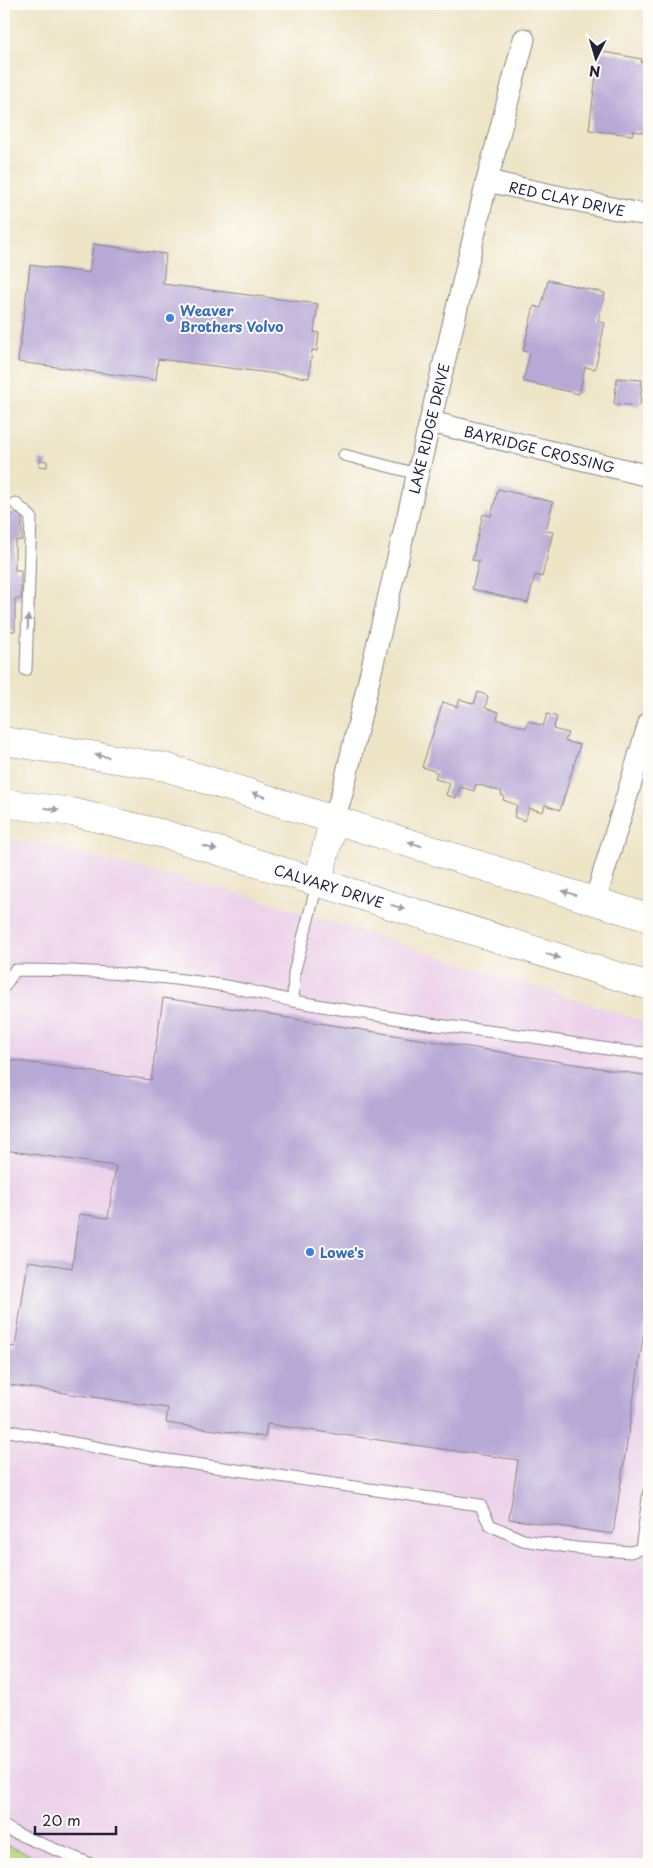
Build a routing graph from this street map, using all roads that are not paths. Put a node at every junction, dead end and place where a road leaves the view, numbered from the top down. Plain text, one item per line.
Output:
1 (524, 39) dead end
2 (487, 181) junction
3 (649, 214) edge
4 (431, 422) junction
5 (344, 455) dead end
6 (418, 474) junction
7 (649, 476) edge
8 (15, 503) dead end
9 (26, 670) dead end
10 (649, 723) edge
11 (4, 741) edge
12 (4, 802) edge
13 (334, 818) junction
14 (318, 881) junction
15 (595, 901) junction
16 (649, 918) edge
17 (649, 986) edge
18 (4, 987) edge
19 (293, 1001) junction
20 (649, 1053) edge
21 (4, 1430) edge
22 (649, 1491) edge
23 (645, 1548) edge
24 (4, 1826) edge
25 (91, 1864) edge

1 - 2 street, LAKE RIDGE DRIVE
2 - 3 street, RED CLAY DRIVE
2 - 4 street, LAKE RIDGE DRIVE
4 - 6 street, LAKE RIDGE DRIVE
4 - 7 street, BAYRIDGE CROSSING
5 - 6 lane
6 - 13 street, LAKE RIDGE DRIVE
9 -> 8 lane
10 - 15 street
13 -> 11 street
12 -> 14 street, CALVARY DRIVE
13 - 14 street
15 -> 13 street
14 -> 17 street, CALVARY DRIVE
14 - 19 lane
15 - 16 street
18 - 19 lane
19 - 20 lane
21 - 23 lane
22 - 23 lane
24 - 25 lane

